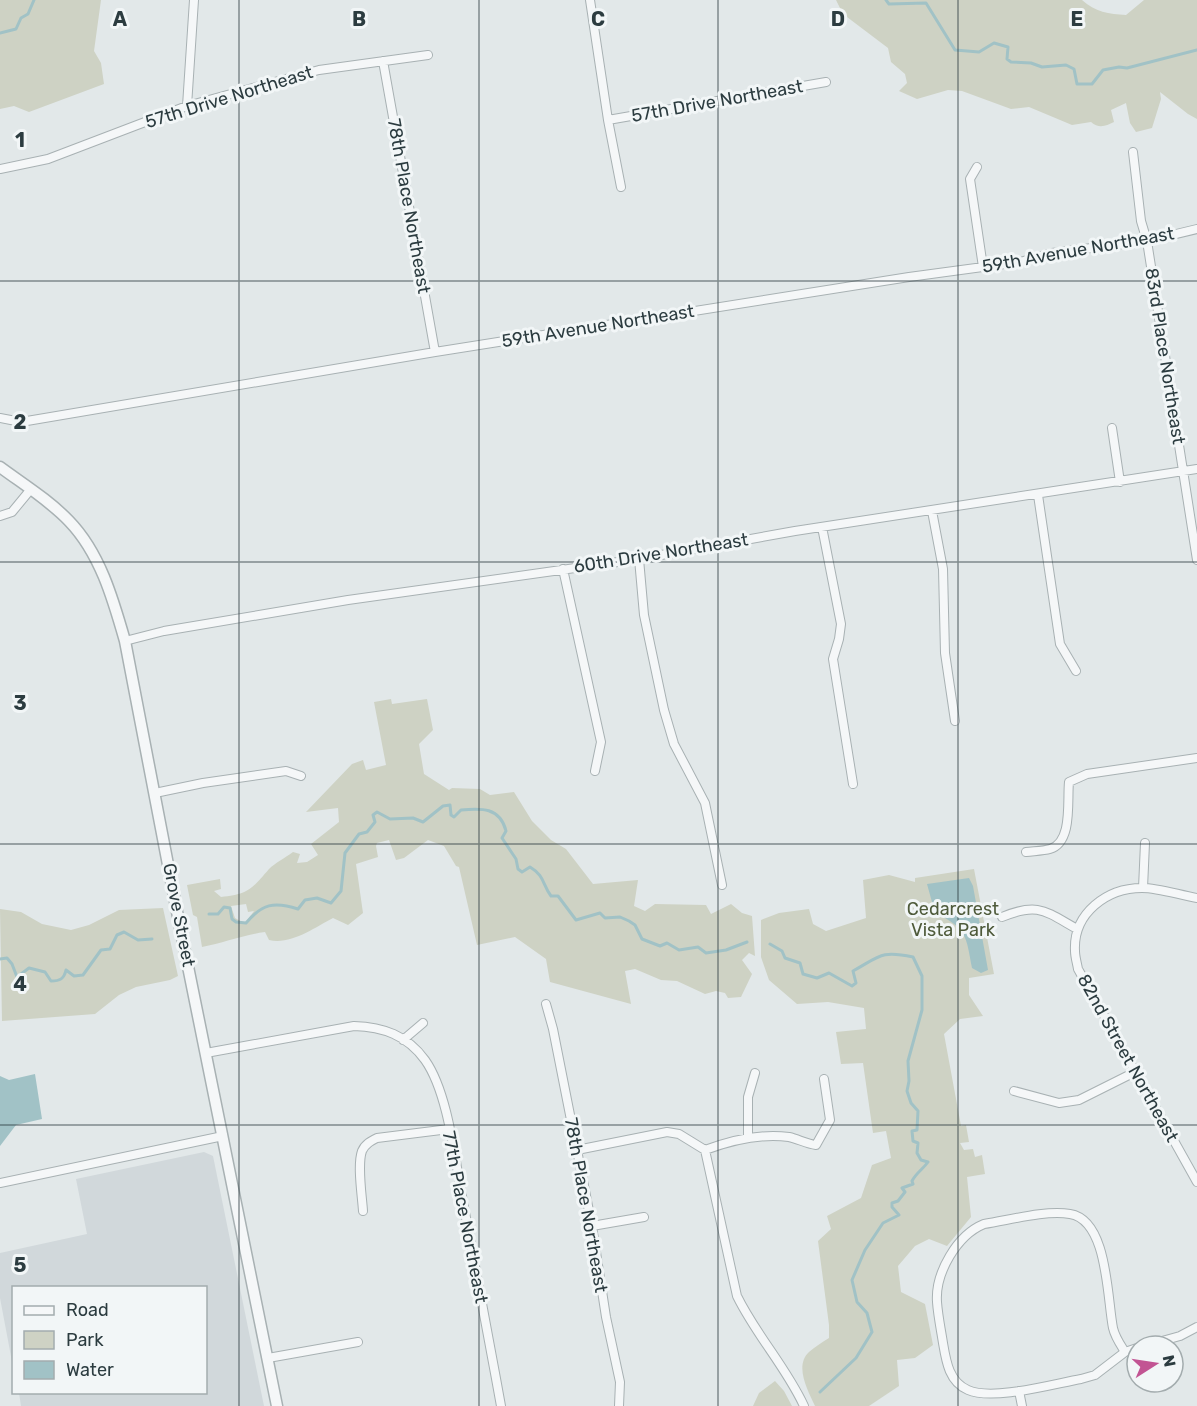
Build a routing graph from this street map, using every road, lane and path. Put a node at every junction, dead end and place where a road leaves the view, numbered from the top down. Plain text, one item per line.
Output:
1 (194, 0) edge
2 (590, 0) edge
3 (428, 55) dead end
4 (384, 61) junction
5 (826, 82) dead end
6 (187, 106) junction
7 (608, 120) junction
8 (1133, 152) dead end
9 (977, 167) dead end
10 (0, 169) edge
11 (621, 187) dead end
12 (1197, 229) edge
13 (1148, 241) junction
14 (983, 267) junction
15 (435, 352) junction
16 (0, 418) edge
17 (1112, 428) dead end
18 (0, 467) edge
19 (1197, 469) edge
20 (1184, 471) junction
21 (1120, 482) junction
22 (31, 489) junction
23 (1038, 495) junction
24 (932, 511) junction
25 (0, 516) edge
26 (822, 527) junction
27 (639, 558) junction
28 (1197, 560) edge
29 (563, 569) junction
30 (125, 640) junction
31 (1076, 671) dead end
32 (955, 721) dead end
33 (1197, 758) edge
34 (595, 771) dead end
35 (301, 776) dead end
36 (854, 784) dead end
37 (155, 793) junction
38 (1145, 843) dead end
39 (1026, 852) dead end
40 (722, 885) dead end
41 (1143, 888) junction
42 (1197, 898) edge
43 (1002, 917) dead end
44 (1077, 929) junction
45 (546, 1004) dead end
46 (423, 1023) dead end
47 (404, 1040) junction
48 (207, 1053) junction
49 (1135, 1072) junction
50 (755, 1073) dead end
51 (824, 1079) dead end
52 (1014, 1091) dead end
53 (449, 1129) junction
54 (223, 1136) junction
55 (748, 1137) junction
56 (577, 1150) junction
57 (705, 1150) junction
58 (1197, 1182) edge
59 (0, 1183) edge
60 (363, 1211) dead end
61 (644, 1216) dead end
62 (592, 1226) junction
63 (358, 1342) dead end
64 (1125, 1352) joint
65 (268, 1358) junction
66 (1019, 1390) junction
67 (277, 1406) edge
68 (501, 1406) edge
69 (619, 1406) edge
70 (804, 1406) edge
71 (1022, 1406) edge

1 - 6 street
2 - 7 street
3 - 4 street, 57th Drive Northeast
4 - 6 street, 57th Drive Northeast
4 - 15 street, 78th Place Northeast
5 - 7 street, 57th Drive Northeast
6 - 10 street, 57th Drive Northeast
7 - 11 street
8 - 13 street, 83rd Place Northeast
9 - 14 street
12 - 13 street, 59th Avenue Northeast
13 - 14 street, 59th Avenue Northeast
13 - 20 street, 83rd Place Northeast
14 - 15 street, 59th Avenue Northeast
15 - 16 street, 59th Avenue Northeast
17 - 21 street
18 - 22 street, Grove Street
19 - 20 street, 60th Drive Northeast
20 - 21 street, 60th Drive Northeast
20 - 28 street, 83rd Place Northeast
21 - 23 street, 60th Drive Northeast
22 - 25 street
22 - 30 street, Grove Street
23 - 24 street, 60th Drive Northeast
23 - 31 street
24 - 26 street, 60th Drive Northeast
24 - 32 street
26 - 27 street, 60th Drive Northeast
26 - 36 street
27 - 29 street, 60th Drive Northeast
27 - 40 street
29 - 30 street, 60th Drive Northeast
29 - 34 street
30 - 37 street, Grove Street
33 - 39 street
35 - 37 street
37 - 48 street, Grove Street
38 - 41 street
41 - 42 street
41 - 44 street
43 - 44 street
44 - 49 street, 82nd Street Northeast
45 - 56 street, 78th Place Northeast
46 - 47 street
47 - 48 street, 77th Place Northeast
47 - 53 street, 77th Place Northeast
48 - 54 street, Grove Street
49 - 52 street
49 - 58 street, 82nd Street Northeast
50 - 55 street
51 - 55 street
53 - 60 street
53 - 68 street, 77th Place Northeast
54 - 59 street
54 - 65 street, Grove Street
55 - 57 street
56 - 57 street
56 - 62 street, 78th Place Northeast
57 - 70 street
61 - 62 street
62 - 69 street, 78th Place Northeast
63 - 65 street
64 - 66 street
64 - 66 street
65 - 67 street, Grove Street
66 - 71 street

